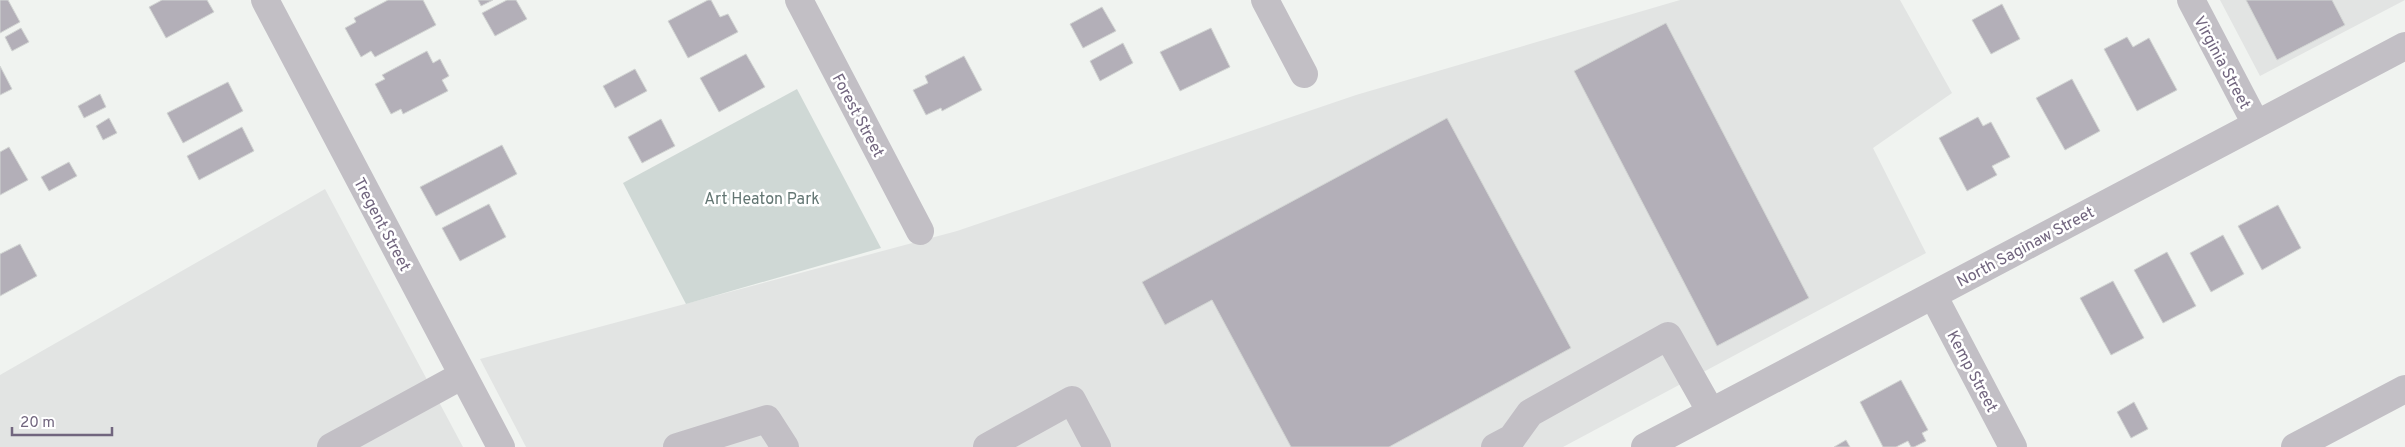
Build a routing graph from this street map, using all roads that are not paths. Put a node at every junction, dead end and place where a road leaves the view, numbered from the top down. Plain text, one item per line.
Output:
1 (265, 0) edge
2 (799, 0) edge
3 (1265, 0) edge
4 (2191, 0) edge
5 (2405, 46) edge
6 (1304, 74) dead end
7 (2256, 124) junction
8 (920, 231) dead end
9 (1933, 294) junction
10 (463, 375) junction
11 (2405, 389) edge
12 (1711, 412) junction
13 (2304, 445) edge
14 (330, 447) edge
15 (501, 447) edge
16 (677, 447) edge
17 (785, 447) edge
18 (987, 447) edge
19 (1098, 447) edge
20 (1495, 447) edge
21 (1645, 447) edge
22 (2013, 447) edge

1 - 10 street, Tregent Street
2 - 8 street, Forest Street
3 - 6 street
4 - 7 street, Virginia Street
5 - 7 street, North Saginaw Street
7 - 9 street, North Saginaw Street
9 - 12 street, North Saginaw Street
9 - 22 street, Kemp Street
10 - 14 street
10 - 15 street, Tregent Street
11 - 13 street
12 - 20 street
12 - 21 street, North Saginaw Street
16 - 17 street
18 - 19 street

